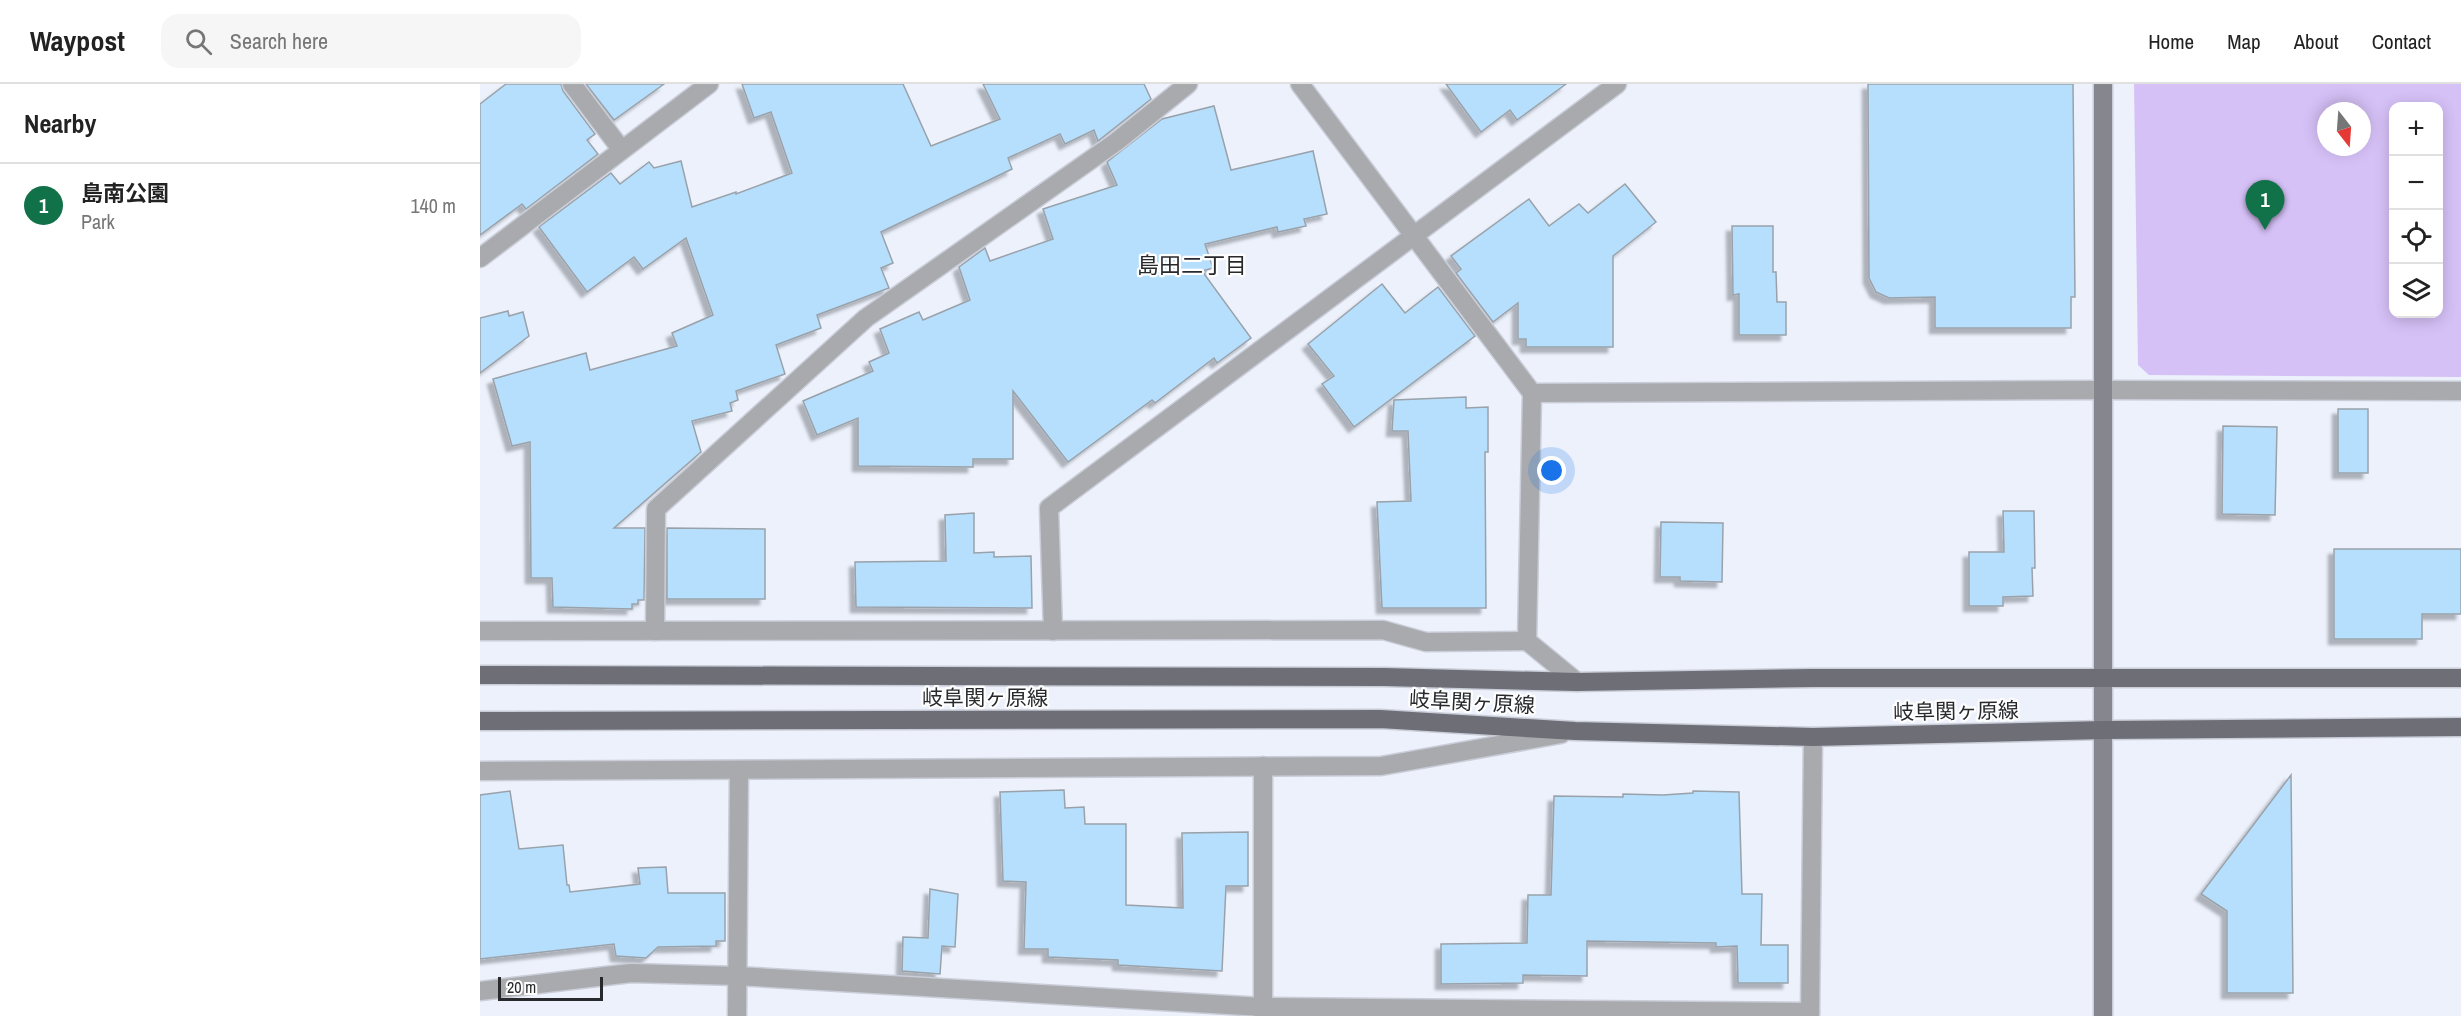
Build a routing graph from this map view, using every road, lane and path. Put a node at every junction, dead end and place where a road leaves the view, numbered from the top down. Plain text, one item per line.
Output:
1 (572, 84) edge
2 (709, 84) edge
3 (1188, 84) edge
4 (1300, 84) edge
5 (1617, 84) edge
6 (2103, 84) edge
7 (621, 149) junction
8 (1413, 235) junction
9 (480, 258) edge
10 (2103, 390) junction
11 (2461, 391) edge
12 (1532, 393) junction
13 (655, 631) junction
14 (1053, 631) junction
15 (480, 632) edge
16 (1527, 641) junction
17 (480, 675) edge
18 (2461, 678) edge
19 (2102, 679) junction
20 (1576, 682) junction
21 (480, 721) edge
22 (2461, 727) edge
23 (2104, 730) junction
24 (1575, 731) junction
25 (1813, 737) junction
26 (1263, 766) junction
27 (739, 770) junction
28 (480, 771) edge
29 (737, 976) junction
30 (480, 991) edge
31 (1263, 1011) edge
32 (1810, 1014) edge
33 (737, 1016) edge
34 (2103, 1016) edge

1 - 7 street
2 - 7 street
3 - 13 street
4 - 8 street
5 - 8 street
6 - 10 street
7 - 9 street
8 - 12 street
8 - 14 street
10 - 11 street
10 - 12 street
10 - 19 street
12 - 16 street
13 - 14 street
13 - 15 street
14 - 16 street
16 - 20 street
17 - 20 main road, 岐阜関ヶ原線
18 - 19 main road, 岐阜関ヶ原線
19 - 20 main road, 岐阜関ヶ原線
19 - 23 street
21 - 24 main road, 岐阜関ヶ原線
22 - 23 main road, 岐阜関ヶ原線
23 - 25 main road, 岐阜関ヶ原線
23 - 34 street
24 - 25 main road, 岐阜関ヶ原線
24 - 26 street
25 - 32 street
26 - 27 street
26 - 31 street
27 - 28 street
27 - 29 street
29 - 30 street
29 - 31 street
29 - 33 street
31 - 32 street

